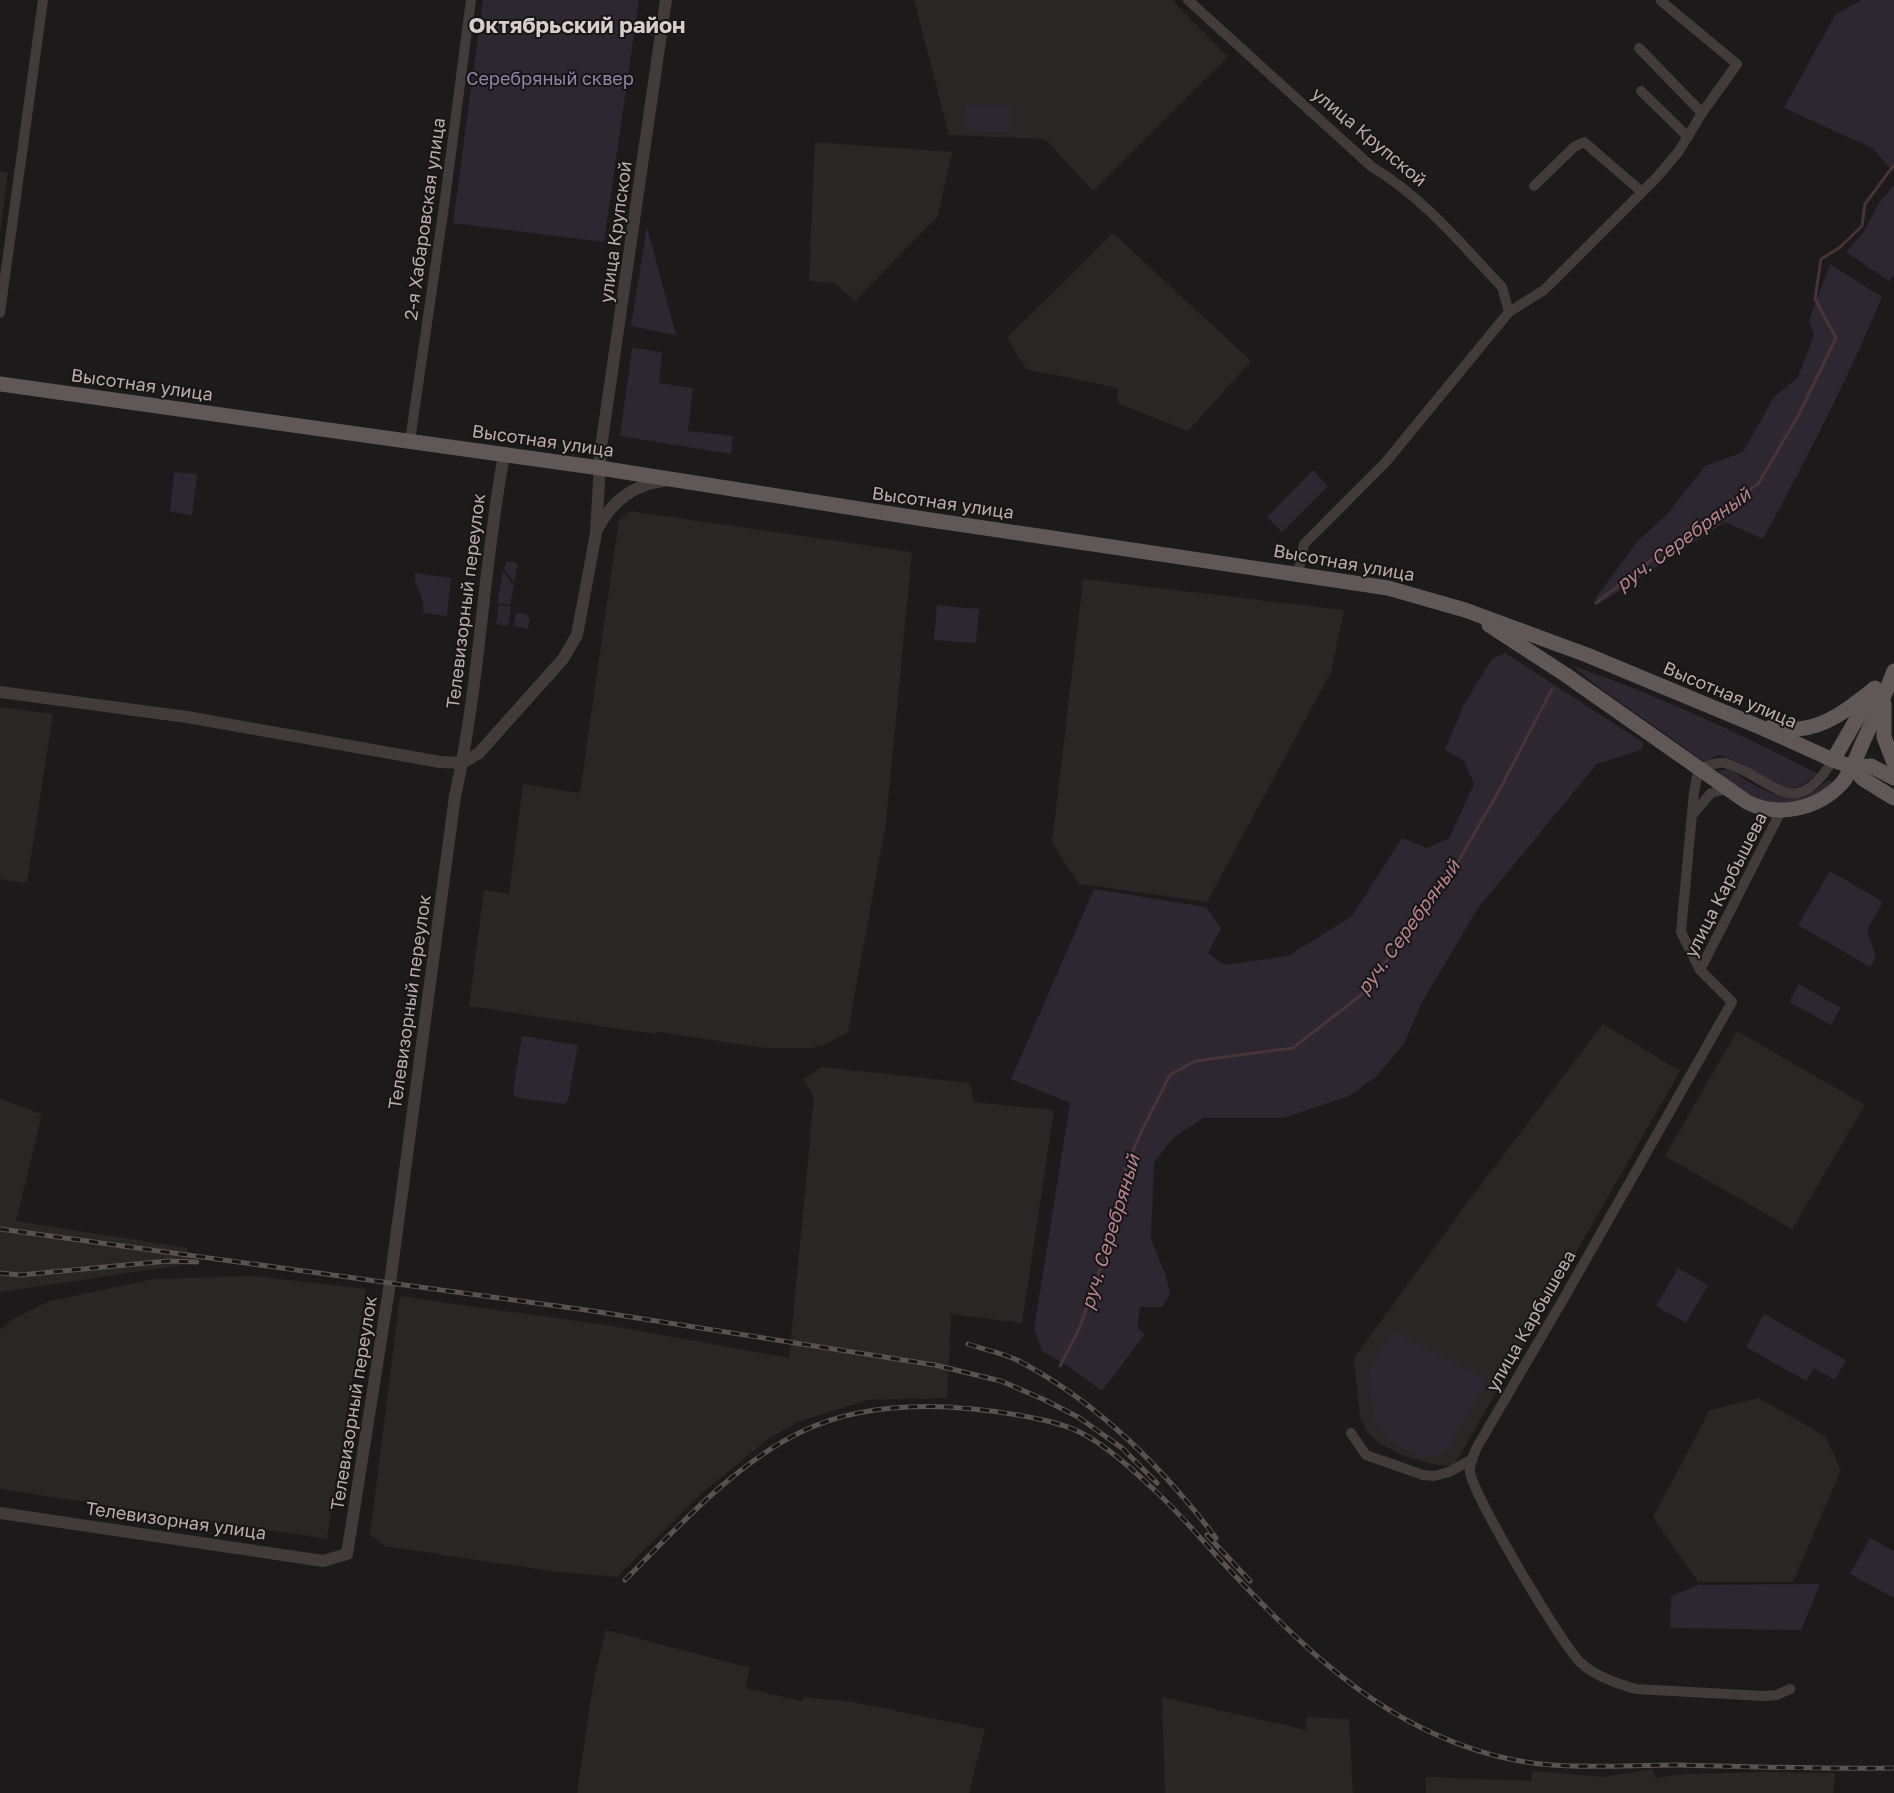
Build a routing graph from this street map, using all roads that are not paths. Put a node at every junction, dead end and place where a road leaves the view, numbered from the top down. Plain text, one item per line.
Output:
1 (43, 0) edge
2 (471, 0) edge
3 (666, 0) edge
4 (1188, 0) edge
5 (1662, 1) edge
6 (1638, 48) dead end
7 (1641, 91) dead end
8 (1702, 113) junction
9 (1688, 137) junction
10 (1534, 186) dead end
11 (1642, 192) junction
12 (1509, 312) junction
13 (0, 313) edge
14 (0, 384) edge
15 (410, 442) junction
16 (504, 455) junction
17 (600, 468) junction
18 (673, 480) junction
19 (596, 533) junction
20 (1298, 574) junction
21 (1465, 610) junction
22 (1894, 659) edge
23 (1894, 671) edge
24 (1880, 690) junction
25 (0, 692) edge
26 (1760, 727) junction
27 (1833, 760) junction
28 (462, 763) junction
29 (1894, 763) edge
30 (1852, 767) junction
31 (1699, 768) junction
32 (1894, 778) edge
33 (1727, 788) junction
34 (1894, 798) edge
35 (1781, 811) junction
36 (1693, 814) junction
37 (1700, 970) junction
38 (1351, 1433) dead end
39 (1472, 1459) junction
40 (0, 1513) edge
41 (347, 1554) joint
42 (1790, 1689) dead end

1 - 13 street
2 - 15 street, 2-я Хабаровская улица
3 - 17 street, улица Крупской
4 - 12 street, улица Крупской
5 - 8 street
6 - 8 street
7 - 9 street
8 - 9 street
9 - 11 street
10 - 11 street
11 - 12 street
12 - 20 street
14 - 15 main road, Высотная улица
15 - 16 main road, Высотная улица
16 - 17 main road, Высотная улица
16 - 28 street, Телевизорный переулок
17 - 18 main road, Высотная улица
17 - 19 street, улица Крупской
18 - 19 street
18 - 20 main road, Высотная улица
19 - 28 street
20 - 21 main road, Высотная улица
21 - 26 main road, Высотная улица
21 - 31 main road
22 - 24 main road
23 - 24 main road
24 - 26 main road
24 - 27 main road
24 - 29 main road
24 - 30 main road
25 - 28 street
26 - 27 main road, Высотная улица
27 - 30 main road, Высотная улица
27 - 31 street
28 - 41 street, Телевизорный переулок
30 - 32 main road
30 - 34 main road
30 - 35 main road
31 - 33 main road
31 - 36 street
33 - 35 main road
33 - 36 street
35 - 37 street, улица Карбышева
36 - 37 street
37 - 39 street, улица Карбышева
38 - 39 street
39 - 42 street
40 - 41 street, Телевизорная улица

